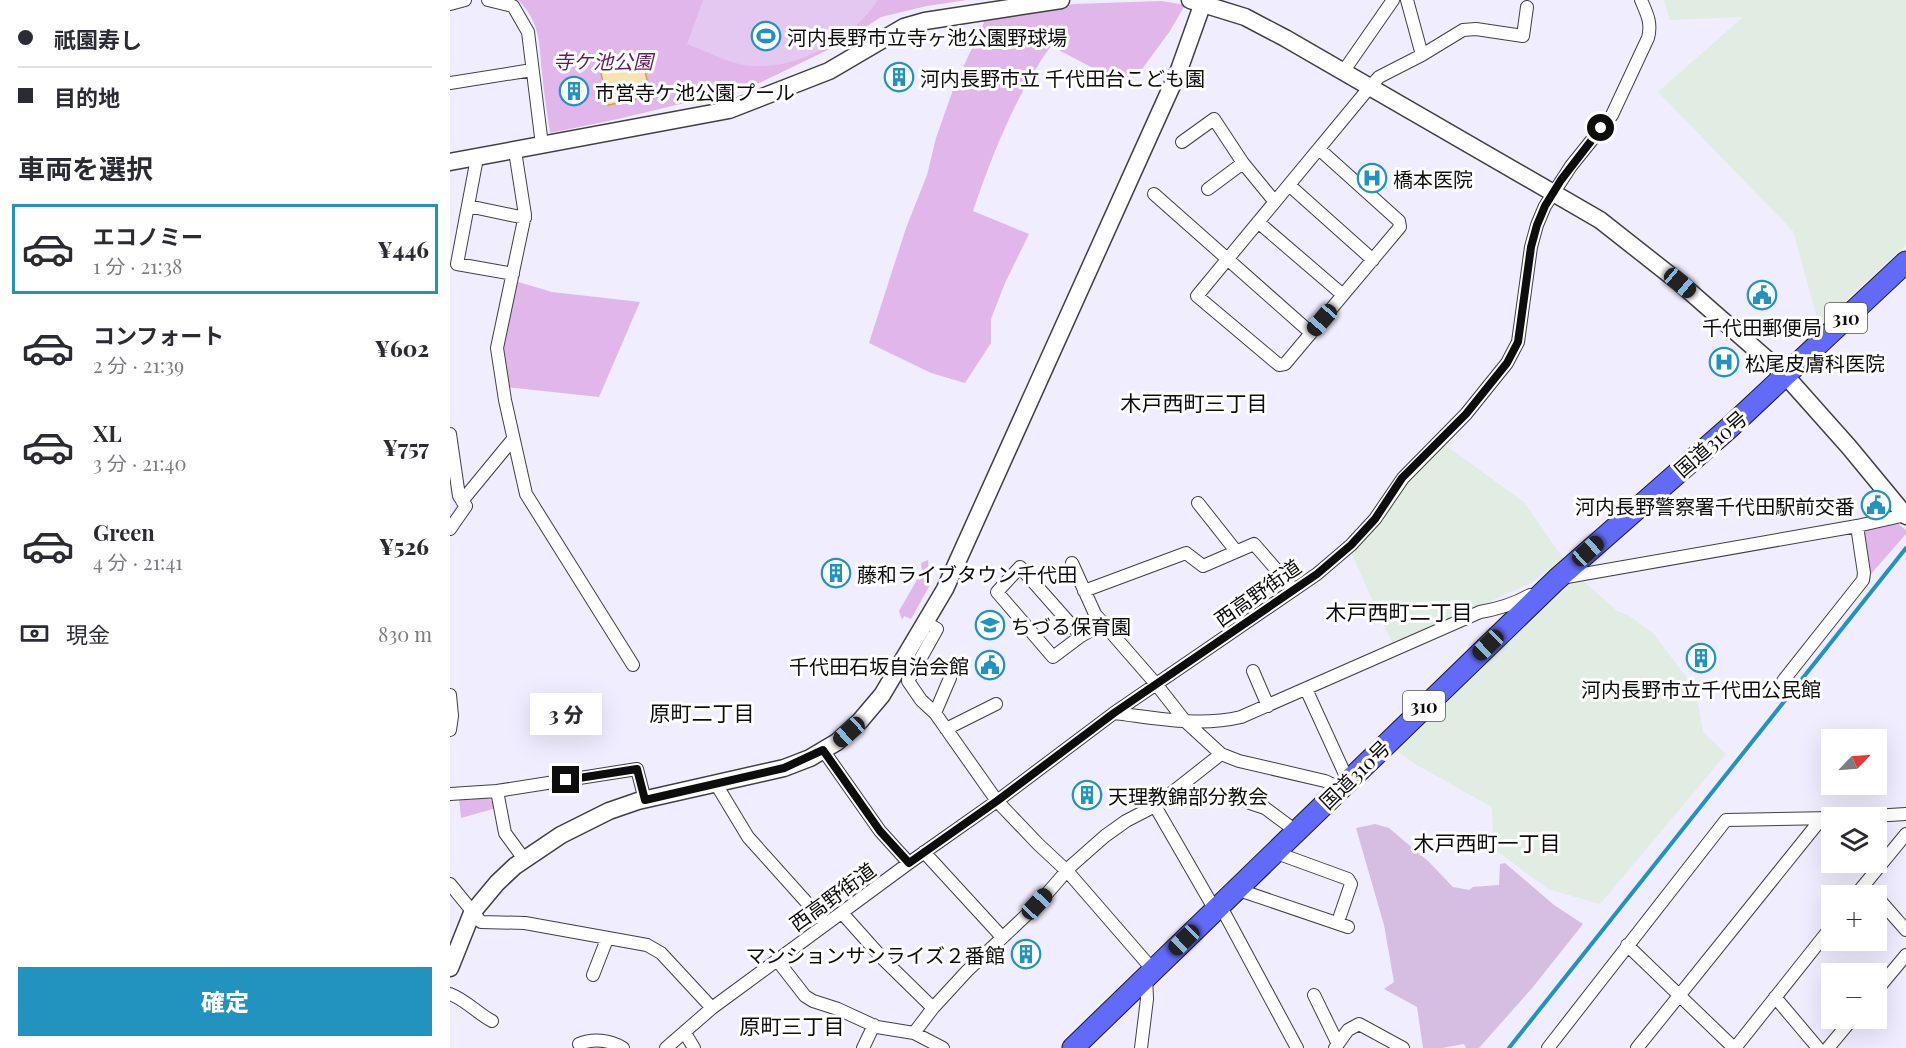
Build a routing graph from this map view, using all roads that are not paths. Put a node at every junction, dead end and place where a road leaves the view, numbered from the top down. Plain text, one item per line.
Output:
1 (465, 0) edge
2 (488, 0) edge
3 (1061, 0) edge
4 (1393, 0) edge
5 (1407, 0) edge
6 (1641, 0) edge
7 (1199, 1) edge
8 (450, 4) edge
9 (1527, 7) dead end
10 (1422, 55) junction
11 (532, 70) junction
12 (1343, 72) junction
13 (450, 83) edge
14 (1369, 88) junction
15 (1182, 142) dead end
16 (542, 145) junction
17 (1318, 149) junction
18 (515, 151) junction
19 (477, 158) junction
20 (450, 162) edge
21 (1243, 163) junction
22 (1288, 185) junction
23 (1208, 189) dead end
24 (1554, 192) junction
25 (1154, 194) dead end
26 (1275, 202) junction
27 (468, 206) junction
28 (525, 218) junction
29 (1258, 222) junction
30 (1228, 259) junction
31 (1373, 260) junction
32 (1906, 262) edge
33 (513, 274) junction
34 (1343, 295) junction
35 (1311, 333) junction
36 (1785, 375) junction
37 (450, 434) edge
38 (513, 439) junction
39 (457, 498) edge
40 (1198, 503) dead end
41 (1905, 515) edge
42 (1857, 526) junction
43 (450, 529) edge
44 (1236, 551) junction
45 (1072, 563) dead end
46 (1557, 579) junction
47 (1294, 590) junction
48 (1084, 591) junction
49 (926, 622) junction
50 (1102, 624) junction
51 (1081, 636) junction
52 (633, 665) dead end
53 (1253, 671) dead end
54 (950, 678) dead end
55 (1783, 681) dead end
56 (1156, 684) junction
57 (1306, 689) junction
58 (450, 695) edge
59 (996, 704) dead end
60 (1268, 706) junction
61 (935, 713) junction
62 (1114, 713) junction
63 (1185, 721) junction
64 (946, 729) junction
65 (450, 730) edge
66 (823, 750) junction
67 (1221, 754) junction
68 (1345, 783) junction
69 (716, 784) junction
70 (496, 791) junction
71 (450, 794) edge
72 (645, 800) junction
73 (997, 801) junction
74 (1247, 802) dead end
75 (1155, 806) junction
76 (1906, 814) edge
77 (1887, 815) edge
78 (1821, 818) edge
79 (1821, 825) edge
80 (1296, 831) junction
81 (1906, 834) edge
82 (924, 852) junction
83 (1274, 852) junction
84 (524, 859) junction
85 (909, 863) junction
86 (1068, 872) junction
87 (450, 884) edge
88 (1865, 884) edge
89 (1236, 889) junction
90 (1217, 907) junction
91 (1887, 908) edge
92 (472, 913) junction
93 (842, 913) junction
94 (1340, 916) dead end
95 (826, 924) junction
96 (1348, 927) dead end
97 (1906, 930) edge
98 (457, 933) edge
99 (1002, 937) junction
100 (607, 939) junction
101 (1821, 940) edge
102 (1627, 945) junction
103 (1906, 955) edge
104 (777, 960) junction
105 (450, 968) edge
106 (1149, 973) junction
107 (593, 975) dead end
108 (1887, 977) edge
109 (450, 994) edge
110 (1314, 995) dead end
111 (1680, 996) junction
112 (1775, 997) junction
113 (712, 1008) junction
114 (933, 1008) junction
115 (492, 1021) dead end
116 (874, 1025) junction
117 (1844, 1029) edge
118 (685, 1033) junction
119 (914, 1033) junction
120 (579, 1044) dead end
121 (1337, 1046) edge
122 (623, 1048) edge
123 (666, 1048) edge
124 (694, 1048) edge
125 (863, 1048) edge
126 (943, 1048) edge
127 (1073, 1048) edge
128 (1141, 1048) edge
129 (1297, 1048) edge
130 (1403, 1048) edge
131 (1548, 1048) edge
132 (1637, 1048) edge
133 (1735, 1048) edge
134 (1818, 1048) edge
135 (1828, 1048) edge

1 - 8 street
2 - 11 street
3 - 16 street
4 - 12 street
5 - 10 street
6 - 24 street, 西高野街道
7 - 12 street
7 - 49 street
9 - 10 street
10 - 14 street
11 - 13 street
11 - 16 street
12 - 14 street
14 - 17 street
14 - 24 street
15 - 21 street
16 - 18 street
17 - 22 street
17 - 31 street
18 - 19 street
18 - 28 street
19 - 20 street
19 - 27 street
21 - 23 street
21 - 26 street
22 - 26 street
22 - 31 street
24 - 36 street
24 - 47 street, 西高野街道
25 - 30 street
26 - 29 street
27 - 28 street
27 - 33 street
28 - 33 street
29 - 30 street
29 - 34 street
30 - 35 street
30 - 35 street
31 - 34 street
32 - 36 highway, 国道310号 / 310
33 - 38 street
34 - 35 street
36 - 41 street
36 - 46 highway, 国道310号 / 310
37 - 39 street
38 - 39 street
38 - 52 street
39 - 43 street
40 - 44 street
41 - 42 street
42 - 46 street
42 - 55 street
44 - 47 street
44 - 48 street
45 - 48 street
46 - 57 street
46 - 68 highway, 国道310号 / 310
47 - 56 street, 西高野街道
48 - 50 street
49 - 61 street
49 - 66 street
50 - 51 street
50 - 56 street
51 - 51 street
53 - 60 street
54 - 61 street
56 - 62 street, 西高野街道
56 - 63 street
57 - 60 street
57 - 68 street
58 - 65 street
59 - 64 street
60 - 63 street
61 - 64 street
62 - 63 street
62 - 73 street, 西高野街道
63 - 67 street
64 - 73 street
66 - 69 street
66 - 85 street
67 - 68 street
67 - 75 street
68 - 80 highway, 国道310号 / 310
69 - 72 street
69 - 95 street
70 - 71 street
70 - 72 street
70 - 84 street
72 - 84 street
73 - 82 street, 西高野街道
73 - 86 street
74 - 80 street
75 - 86 street
75 - 90 street
76 - 77 street
78 - 102 street
79 - 111 street
80 - 83 highway, 国道310号 / 310
81 - 88 street
82 - 85 street, 西高野街道
82 - 99 street
83 - 89 highway, 国道310号 / 310
83 - 94 street
84 - 92 street
85 - 93 street, 西高野街道
86 - 99 street
86 - 106 street
87 - 92 street
89 - 90 highway, 国道310号 / 310
89 - 96 street
90 - 106 highway, 国道310号 / 310
90 - 129 street
91 - 97 street
92 - 98 street
92 - 100 street
93 - 95 street, 西高野街道
93 - 114 street
95 - 104 street, 西高野街道
98 - 105 street
99 - 114 street
100 - 107 street
100 - 113 street
101 - 112 street
102 - 111 street
102 - 131 street
103 - 108 street
104 - 113 street, 西高野街道
104 - 116 street
106 - 127 highway, 国道310号 / 310
106 - 128 street
109 - 115 street
110 - 121 street
111 - 132 street
111 - 133 street
112 - 133 street
112 - 134 street
113 - 118 street, 西高野街道
114 - 119 street
116 - 119 street
116 - 125 street
117 - 135 street
118 - 123 street, 西高野街道
118 - 124 street
119 - 126 street
120 - 122 street
121 - 130 street

